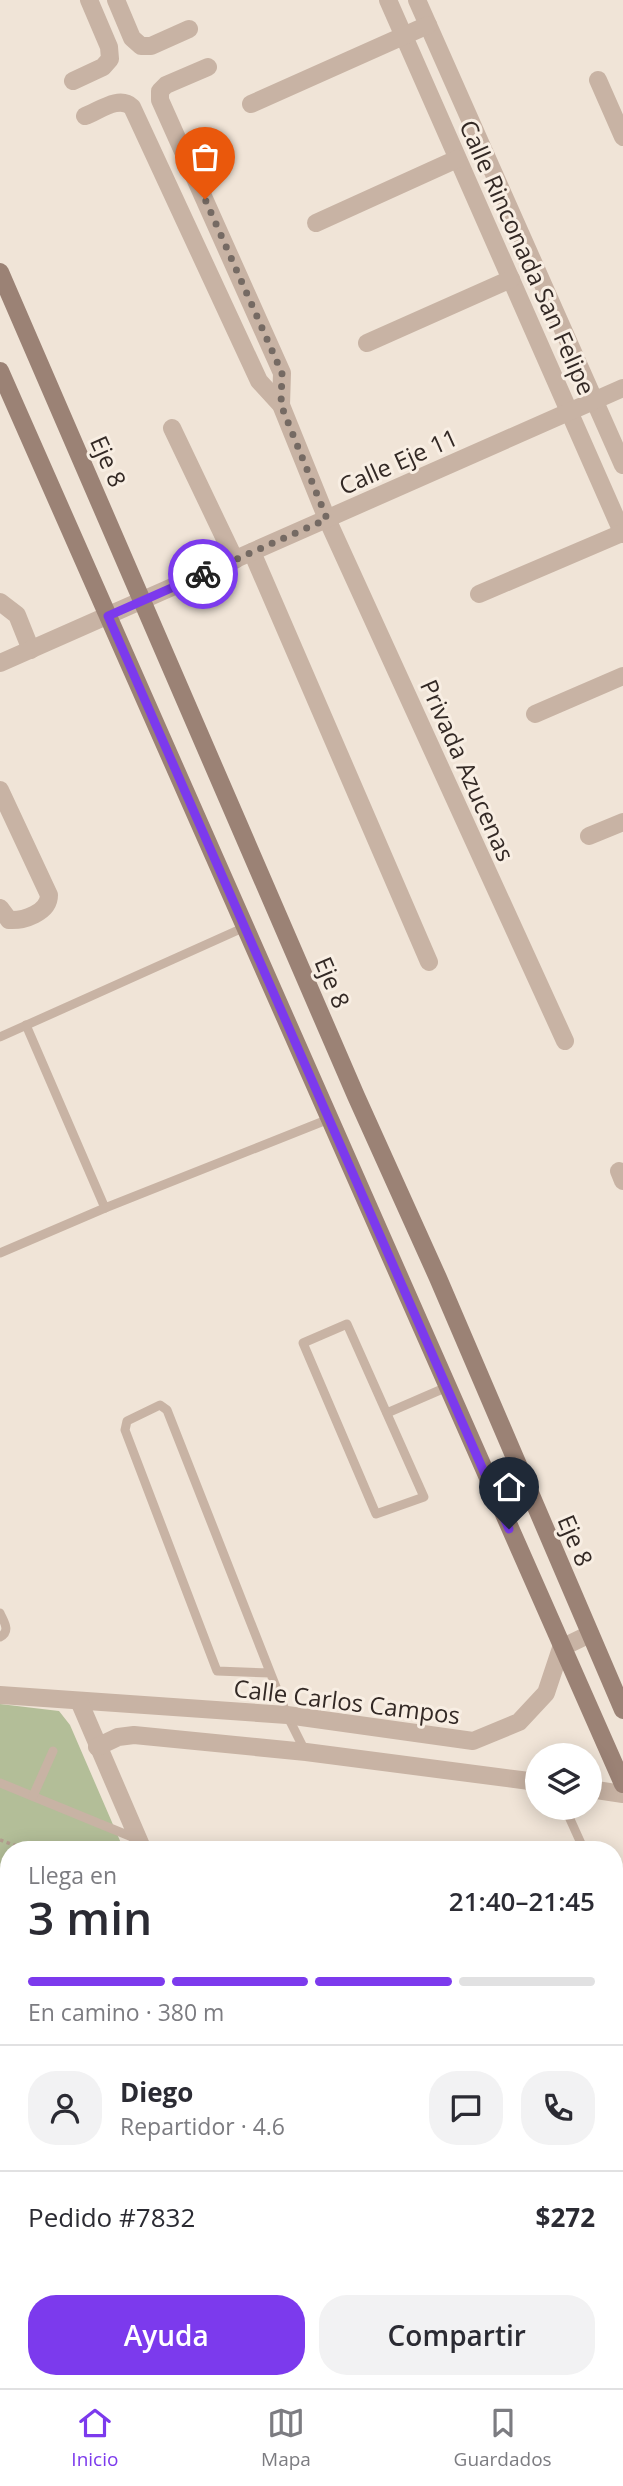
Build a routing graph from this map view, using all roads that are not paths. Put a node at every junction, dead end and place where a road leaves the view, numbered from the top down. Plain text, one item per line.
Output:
1 (89, 0) edge
2 (116, 0) edge
3 (388, 0) edge
4 (417, 0) edge
5 (428, 25) junction
6 (189, 29) dead end
7 (404, 36) junction
8 (208, 67) dead end
9 (598, 80) dead end
10 (73, 81) dead end
11 (251, 104) dead end
12 (85, 117) dead end
13 (623, 137) edge
14 (457, 159) junction
15 (316, 223) dead end
16 (0, 272) edge
17 (511, 279) junction
18 (367, 343) dead end
19 (0, 371) edge
20 (623, 388) edge
21 (595, 401) junction
22 (281, 405) junction
23 (570, 412) junction
24 (172, 428) dead end
25 (623, 465) edge
26 (327, 519) junction
27 (623, 533) edge
28 (244, 556) junction
29 (479, 594) dead end
30 (143, 601) junction
31 (0, 602) edge
32 (108, 616) junction
33 (32, 650) junction
34 (0, 663) edge
35 (623, 676) edge
36 (535, 714) dead end
37 (0, 790) edge
38 (623, 822) edge
39 (589, 836) dead end
40 (0, 908) edge
41 (245, 927) junction
42 (429, 962) dead end
43 (26, 1025) junction
44 (0, 1037) edge
45 (565, 1041) dead end
46 (329, 1119) junction
47 (105, 1208) junction
48 (0, 1252) edge
49 (447, 1387) junction
50 (387, 1413) junction
51 (0, 1613) edge
52 (590, 1634) junction
53 (0, 1637) edge
54 (561, 1648) junction
55 (271, 1673) junction
56 (0, 1695) edge
57 (79, 1701) junction
58 (623, 1710) edge
59 (287, 1715) junction
60 (97, 1747) junction
61 (52, 1751) dead end
62 (306, 1752) junction
63 (525, 1780) edge
64 (0, 1783) edge
65 (623, 1784) edge
66 (602, 1791) edge
67 (623, 1794) edge
68 (33, 1796) junction
69 (570, 1820) edge
70 (132, 1841) edge
71 (139, 1841) edge
72 (580, 1841) edge

1 - 10 street
2 - 6 street
3 - 7 street, Calle Rinconada San Felipe
4 - 5 street, Calle Rinconada San Felipe
5 - 7 street
5 - 21 street, Calle Rinconada San Felipe
7 - 11 street
7 - 14 street, Calle Rinconada San Felipe
8 - 22 street
9 - 13 street
12 - 22 street
14 - 15 street
14 - 17 street, Calle Rinconada San Felipe
16 - 30 main road, Eje 8
17 - 18 street
17 - 23 street, Calle Rinconada San Felipe
19 - 32 main road
20 - 21 street, Calle Eje 11
21 - 23 street, Calle Eje 11
21 - 25 street, Calle Rinconada San Felipe
22 - 26 street, Privada Azucenas
23 - 26 street, Calle Eje 11
23 - 27 street, Calle Rinconada San Felipe
24 - 28 street
26 - 28 street, Calle Eje 11
26 - 45 street, Privada Azucenas
27 - 29 street
28 - 30 street, Calle Eje 11
28 - 42 street
30 - 32 street, Calle Eje 11
30 - 52 main road, Eje 8
31 - 33 street
32 - 33 street, Calle Eje 11
32 - 41 main road
33 - 34 street, Calle Eje 11
35 - 36 street
37 - 40 street
38 - 39 street
41 - 43 lane
41 - 46 main road
43 - 44 lane
43 - 47 lane
46 - 47 lane
46 - 49 main road
47 - 48 lane
49 - 50 lane
49 - 54 main road
50 - 50 lane
51 - 53 lane
52 - 54 street
52 - 58 main road, Eje 8
54 - 59 street, Calle Carlos Campos
54 - 65 main road
55 - 55 lane
55 - 59 lane
56 - 57 street, Calle Carlos Campos
57 - 59 street, Calle Carlos Campos
57 - 60 street
59 - 62 lane
60 - 62 street
60 - 71 street
61 - 68 lane
62 - 63 street
64 - 68 lane
66 - 67 street
68 - 70 lane
69 - 72 lane

